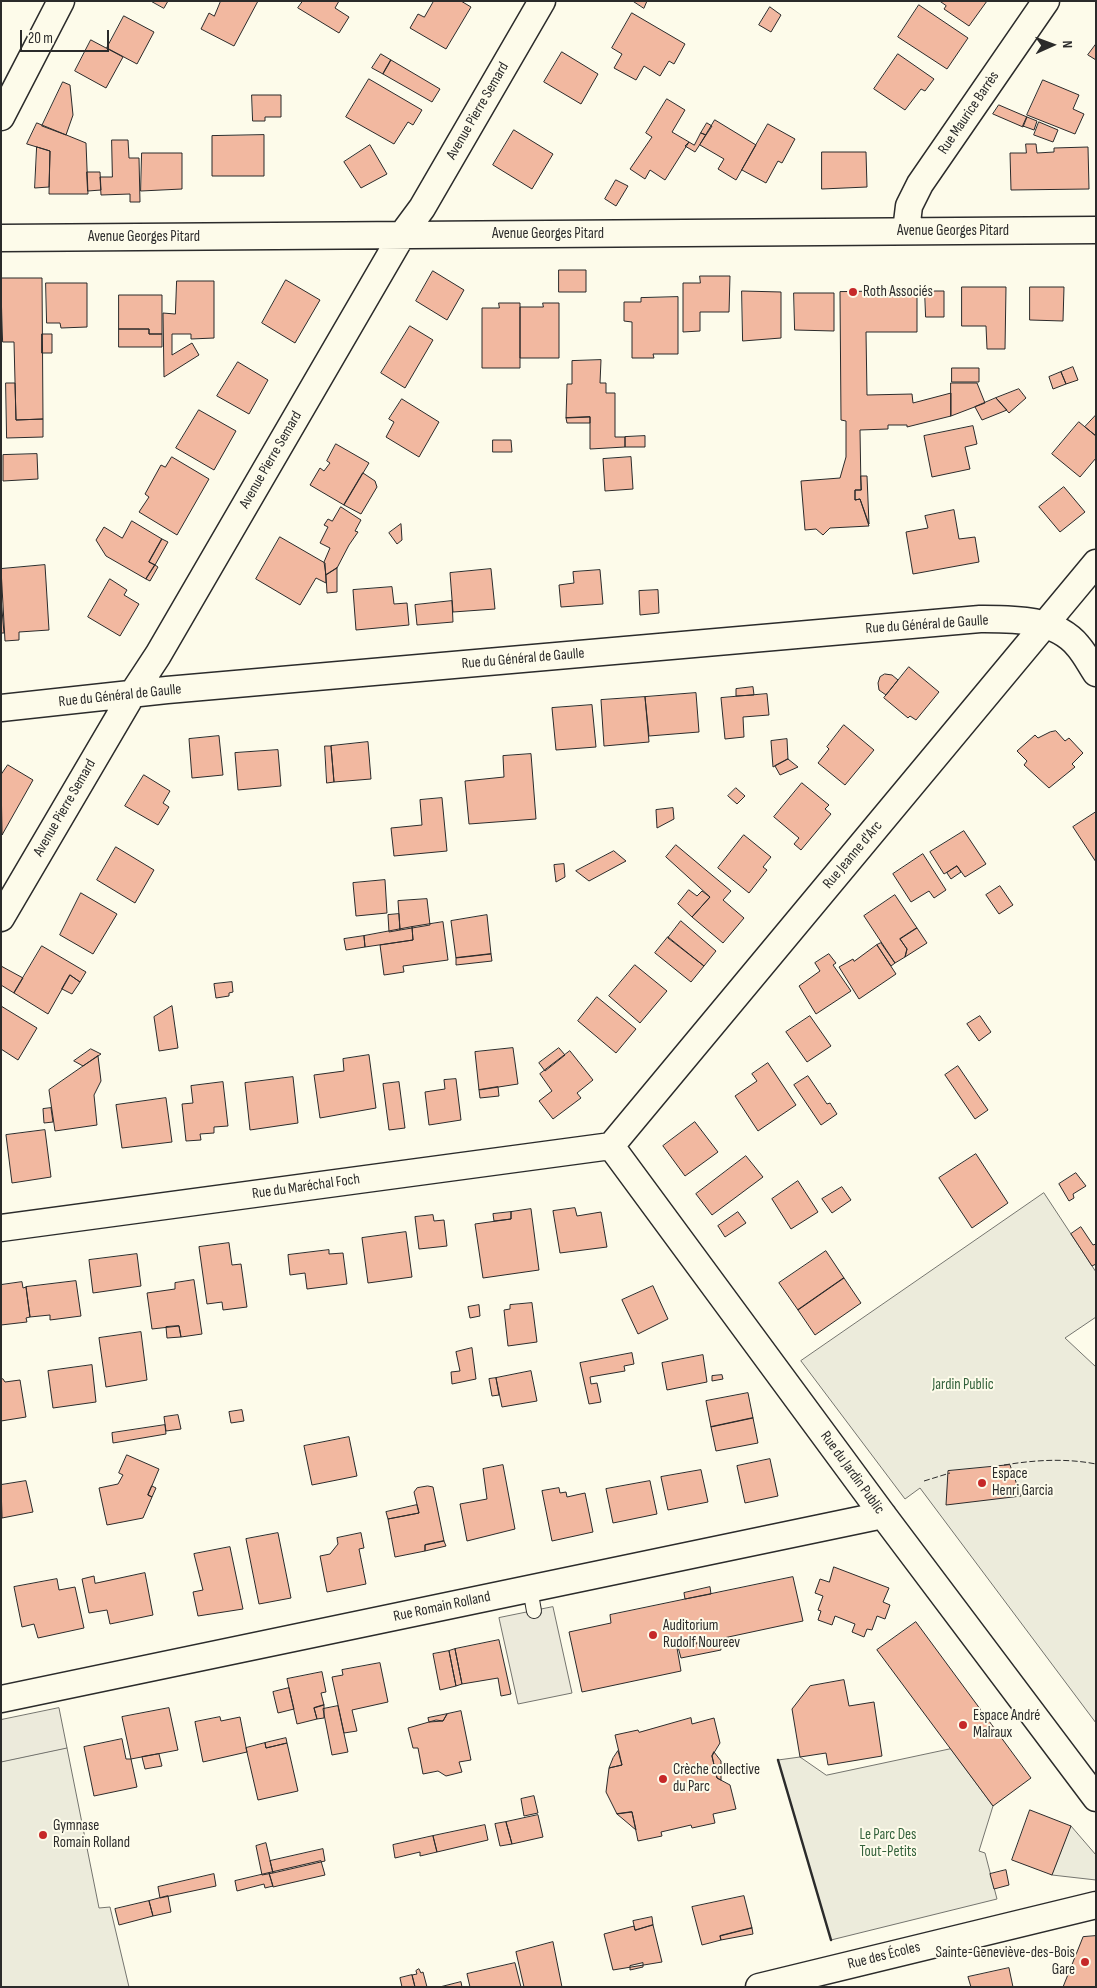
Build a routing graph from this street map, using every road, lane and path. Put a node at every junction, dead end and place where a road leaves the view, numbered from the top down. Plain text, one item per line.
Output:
1 (61, 1) edge
2 (542, 1) edge
3 (1046, 1) edge
4 (1, 118) edge
5 (1096, 230) edge
6 (906, 231) junction
7 (402, 235) junction
8 (1, 238) edge
9 (1096, 563) edge
10 (1045, 624) junction
11 (1096, 673) edge
12 (132, 694) junction
13 (1, 708) edge
14 (1, 918) edge
15 (611, 1146) junction
16 (1, 1228) edge
17 (883, 1515) junction
18 (1, 1699) edge
19 (1096, 1798) edge
20 (1096, 1905) edge
21 (759, 1987) edge

1 - 4 street
2 - 7 street, Avenue Pierre Semard
3 - 6 street, Rue Maurice Barrès
5 - 6 street, Avenue Georges Pitard
6 - 7 street, Avenue Georges Pitard
7 - 8 street, Avenue Georges Pitard
7 - 12 street, Avenue Pierre Semard
9 - 10 street, Rue Jeanne d'Arc
10 - 11 street
10 - 12 street, Rue du Général de Gaulle
10 - 15 street, Rue Jeanne d'Arc
12 - 13 street, Rue du Général de Gaulle
12 - 14 street, Avenue Pierre Semard
15 - 16 street, Rue du Maréchal Foch
15 - 17 street, Rue du Jardin Public
17 - 18 street, Rue Romain Rolland
17 - 19 street, Rue du Jardin Public
20 - 21 street, Rue des Écoles

